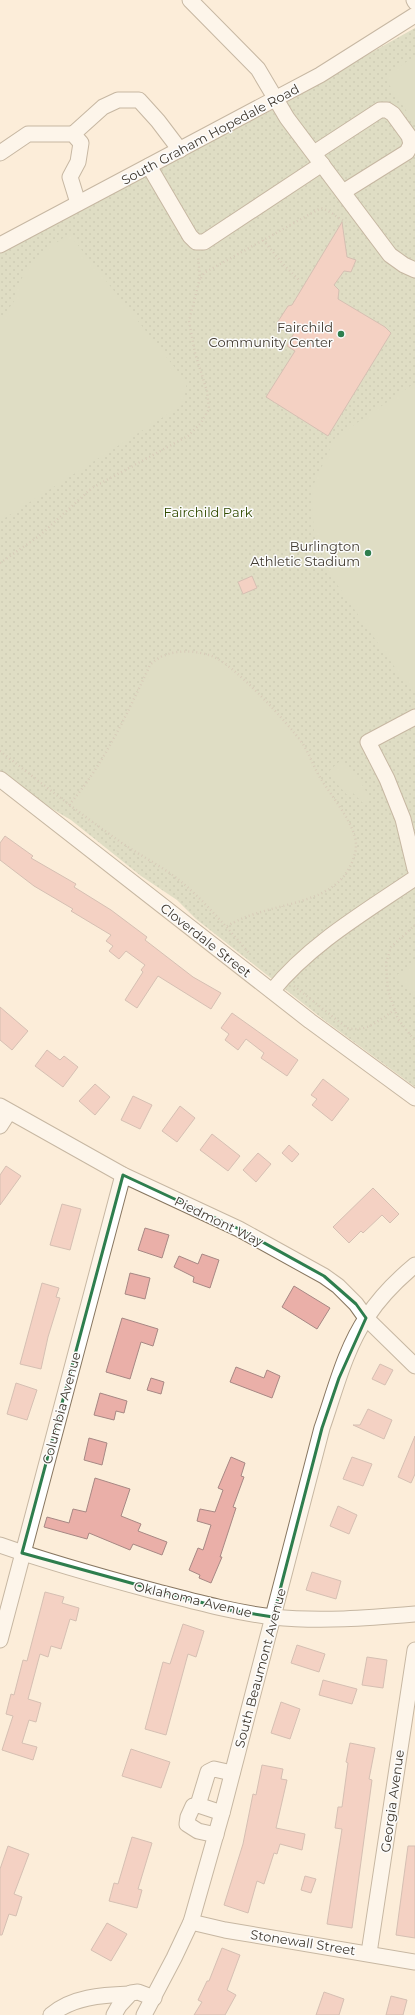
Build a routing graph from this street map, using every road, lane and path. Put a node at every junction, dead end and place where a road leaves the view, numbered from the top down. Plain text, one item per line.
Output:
1 (190, 0) edge
2 (415, 15) edge
3 (276, 99) junction
4 (73, 134) junction
5 (180, 150) junction
6 (0, 153) edge
7 (318, 159) junction
8 (149, 166) junction
9 (343, 192) junction
10 (78, 204) junction
11 (350, 223) dead end
12 (263, 240) junction
13 (196, 242) junction
14 (0, 245) edge
15 (415, 270) edge
16 (200, 278) junction
17 (300, 281) dead end
18 (0, 563) edge
19 (415, 717) edge
20 (0, 751) edge
21 (0, 779) edge
22 (69, 805) junction
23 (415, 869) edge
24 (415, 878) edge
25 (415, 925) edge
26 (226, 927) junction
27 (253, 958) dead end
28 (282, 978) junction
29 (272, 991) junction
30 (395, 1010) junction
31 (415, 1041) edge
32 (415, 1098) edge
33 (4, 1109) edge
34 (0, 1126) edge
35 (123, 1176) junction
36 (415, 1265) edge
37 (366, 1318) junction
38 (415, 1366) edge
39 (0, 1545) edge
40 (22, 1553) junction
41 (415, 1614) edge
42 (273, 1617) junction
43 (0, 1640) edge
44 (415, 1650) edge
45 (232, 1773) junction
46 (198, 1804) junction
47 (222, 1813) junction
48 (216, 1835) junction
49 (191, 1922) junction
50 (369, 1953) junction
51 (415, 1962) edge
52 (129, 1994) junction
53 (154, 1998) junction
54 (51, 2015) edge
55 (114, 2015) edge
56 (144, 2015) edge

1 - 3 street
2 - 3 street, South Graham Hopedale Road
3 - 5 street, South Graham Hopedale Road
3 - 7 street
4 - 5 street
4 - 6 street
4 - 10 street
5 - 8 street, South Graham Hopedale Road
7 - 9 street
7 - 9 street
7 - 13 street
8 - 10 street, South Graham Hopedale Road
8 - 13 street
9 - 15 street
10 - 14 street, South Graham Hopedale Road
11 - 12 path
12 - 16 path
12 - 17 path
13 - 16 path
16 - 18 path
19 - 23 street
20 - 22 path
21 - 29 street, Cloverdale Street
22 - 26 path
22 - 26 path
24 - 28 street
25 - 30 path
26 - 27 path
28 - 29 street
28 - 30 path
29 - 32 street, Cloverdale Street
30 - 31 path
33 - 34 street
33 - 35 street, Piedmont Way
35 - 37 street, Piedmont Way
35 - 40 street, Columbia Avenue
36 - 37 street, South Beaumont Avenue
37 - 38 street, Piedmont Way
37 - 42 street, South Beaumont Avenue
39 - 40 street, Oklahoma Avenue
40 - 42 street, Oklahoma Avenue
40 - 43 street, Columbia Avenue
41 - 42 street, Oklahoma Avenue
42 - 45 street, South Beaumont Avenue
44 - 50 street, Georgia Avenue
45 - 46 street
45 - 47 street, South Beaumont Avenue
46 - 47 street
46 - 48 street
47 - 48 street, South Beaumont Avenue
48 - 49 street, South Beaumont Avenue
49 - 50 street, Stonewall Street
49 - 53 street, South Beaumont Avenue
50 - 51 street, Stonewall Street
52 - 53 street
52 - 54 street
52 - 55 street
53 - 56 street, South Beaumont Avenue

